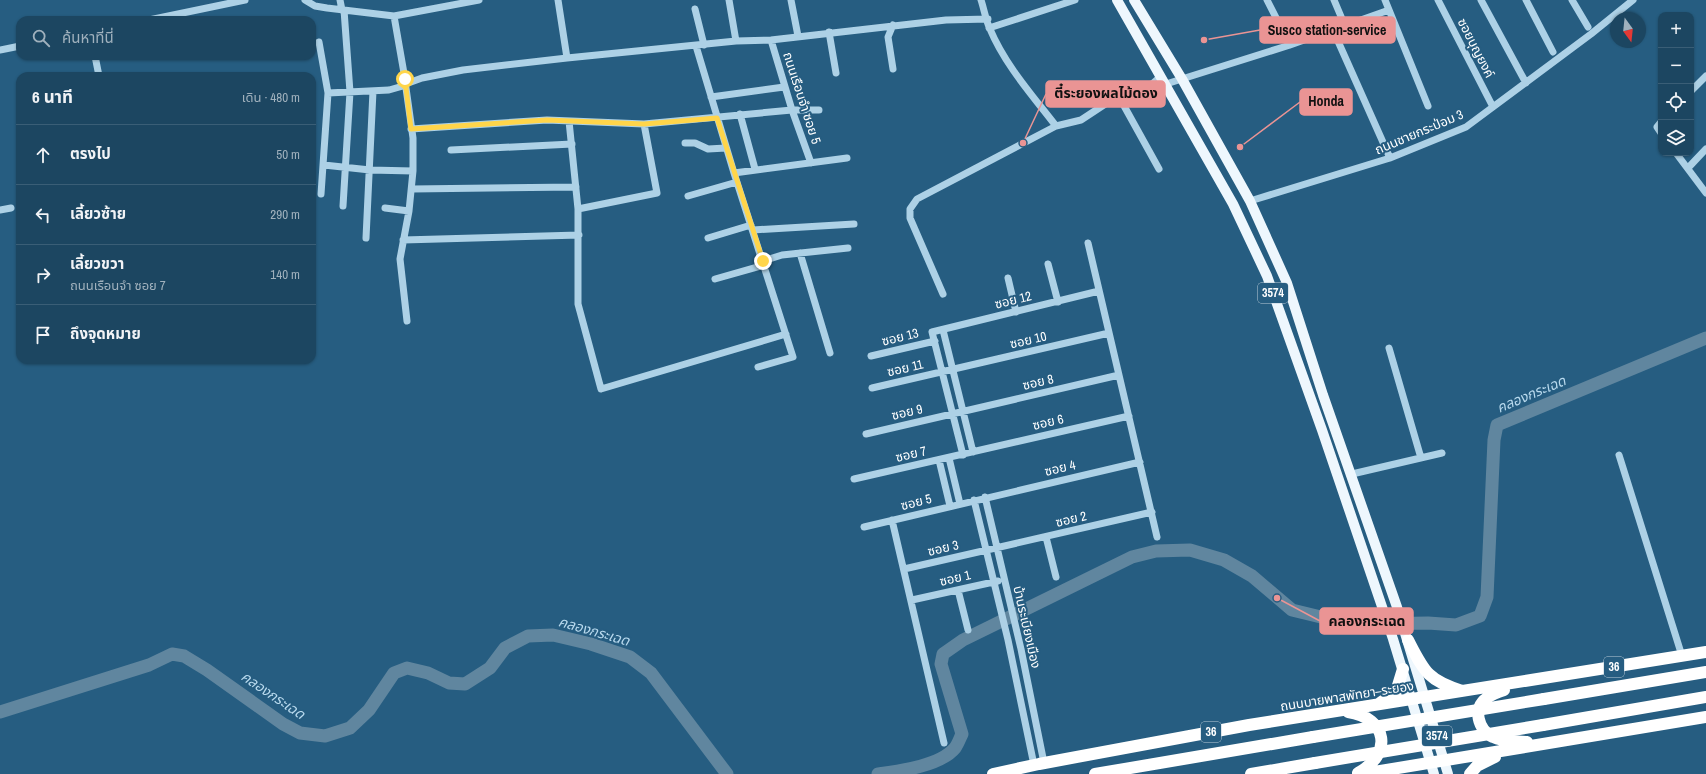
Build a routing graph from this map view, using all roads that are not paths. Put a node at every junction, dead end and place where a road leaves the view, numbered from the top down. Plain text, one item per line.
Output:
1 (245, 0) edge
2 (305, 0) edge
3 (340, 0) edge
4 (479, 0) edge
5 (558, 0) edge
6 (730, 0) edge
7 (791, 0) edge
8 (981, 0) edge
9 (1075, 0) edge
10 (1117, 0) edge
11 (1136, 0) edge
12 (1266, 0) edge
13 (1334, 0) edge
14 (1385, 0) edge
15 (1438, 0) edge
16 (1481, 0) edge
17 (1526, 0) edge
18 (1572, 0) edge
19 (1633, 0) edge
20 (695, 9) dead end
21 (343, 10) junction
22 (1389, 10) junction
23 (168, 16) edge
24 (394, 16) junction
25 (988, 19) junction
26 (893, 25) junction
27 (1346, 26) junction
28 (989, 28) junction
29 (1588, 28) dead end
30 (1333, 30) junction
31 (829, 32) junction
32 (798, 36) junction
33 (771, 40) junction
34 (736, 41) junction
35 (319, 42) dead end
36 (704, 45) junction
37 (1290, 45) junction
38 (696, 46) junction
39 (16, 47) edge
40 (0, 50) edge
41 (1553, 52) dead end
42 (567, 58) junction
43 (96, 60) edge
44 (893, 69) dead end
45 (98, 72) edge
46 (836, 73) dead end
47 (1706, 76) edge
48 (1182, 79) junction
49 (1164, 80) junction
50 (1526, 83) junction
51 (406, 84) junction
52 (784, 87) junction
53 (1694, 88) edge
54 (373, 91) junction
55 (350, 92) junction
56 (328, 93) junction
57 (1118, 95) junction
58 (711, 97) junction
59 (1428, 106) dead end
60 (1493, 107) junction
61 (792, 110) junction
62 (819, 110) dead end
63 (740, 114) junction
64 (717, 118) junction
65 (569, 121) junction
66 (644, 124) junction
67 (1056, 126) junction
68 (411, 129) junction
69 (685, 143) dead end
70 (572, 144) junction
71 (726, 148) junction
72 (1706, 149) edge
73 (451, 150) dead end
74 (1678, 156) edge
75 (847, 158) dead end
76 (1390, 158) junction
77 (811, 163) junction
78 (324, 165) junction
79 (345, 168) junction
80 (1688, 168) junction
81 (755, 169) junction
82 (370, 170) junction
83 (1159, 170) dead end
84 (413, 171) junction
85 (734, 173) junction
86 (737, 182) junction
87 (576, 187) junction
88 (412, 189) junction
89 (1706, 193) edge
90 (321, 194) dead end
91 (688, 196) dead end
92 (1250, 201) junction
93 (343, 206) dead end
94 (11, 208) dead end
95 (385, 208) dead end
96 (578, 209) junction
97 (0, 210) edge
98 (409, 211) junction
99 (854, 224) dead end
100 (752, 227) junction
101 (579, 235) junction
102 (366, 238) dead end
103 (708, 238) dead end
104 (403, 240) junction
105 (1088, 243) dead end
106 (848, 248) dead end
107 (800, 253) junction
108 (764, 263) junction
109 (1048, 264) dead end
110 (1008, 278) dead end
111 (715, 279) dead end
112 (1099, 291) junction
113 (943, 294) dead end
114 (1058, 302) junction
115 (1016, 312) junction
116 (407, 321) dead end
117 (943, 330) junction
118 (1109, 333) junction
119 (786, 334) junction
120 (935, 341) junction
121 (1390, 348) dead end
122 (830, 353) dead end
123 (871, 356) dead end
124 (758, 367) dead end
125 (953, 369) junction
126 (943, 372) junction
127 (1119, 375) junction
128 (872, 388) dead end
129 (963, 411) junction
130 (953, 414) junction
131 (1129, 416) junction
132 (866, 434) dead end
133 (973, 452) junction
134 (1442, 453) dead end
135 (963, 454) junction
136 (1619, 455) dead end
137 (949, 458) junction
138 (1421, 458) junction
139 (939, 460) junction
140 (1140, 462) junction
141 (1352, 474) junction
142 (854, 479) dead end
143 (985, 498) junction
144 (974, 500) junction
145 (960, 504) junction
146 (950, 506) junction
147 (1152, 512) junction
148 (892, 520) junction
149 (864, 527) dead end
150 (1046, 537) junction
151 (1158, 537) dead end
152 (997, 548) junction
153 (986, 551) junction
154 (904, 570) junction
155 (1056, 576) dead end
156 (1004, 579) junction
157 (994, 582) junction
158 (958, 590) junction
159 (912, 600) junction
160 (1014, 619) junction
161 (1004, 622) junction
162 (968, 630) dead end
163 (1406, 636) junction
164 (1021, 649) junction
165 (1011, 651) junction
166 (1706, 652) edge
167 (1682, 656) junction
168 (1403, 670) junction
169 (1706, 672) edge
170 (1522, 683) junction
171 (1464, 691) junction
172 (1706, 697) edge
173 (1426, 698) junction
174 (1412, 700) junction
175 (1378, 705) junction
176 (1343, 711) junction
177 (1706, 717) edge
178 (944, 743) dead end
179 (1544, 744) junction
180 (1515, 749) junction
181 (1444, 761) junction
182 (1039, 764) junction
183 (1433, 769) edge
184 (1388, 770) junction
185 (993, 774) edge
186 (1095, 774) edge
187 (1251, 774) edge
188 (1355, 774) edge
189 (1362, 774) edge
190 (1412, 774) edge
191 (1448, 774) edge
192 (1470, 774) edge

1 - 23 street
2 - 21 street
3 - 21 street
4 - 24 street
5 - 42 street
6 - 34 street
7 - 32 street
8 - 25 street
9 - 28 street
10 - 49 main road, 3574
11 - 48 main road, 3574
12 - 37 street
13 - 27 street
14 - 22 street
15 - 60 street, ซอยบุญยงค์
16 - 50 street
17 - 41 street
18 - 29 street
19 - 50 street, ถนนชายกระป่อม 3
20 - 36 street
21 - 24 street
21 - 55 street
22 - 27 street
22 - 59 street
24 - 51 street
25 - 26 street
25 - 28 street
26 - 31 street
26 - 44 street
27 - 30 street
28 - 67 street
30 - 37 street
30 - 76 street
31 - 32 street
31 - 46 street
32 - 33 street
33 - 34 street
33 - 52 street, ถนนเรือนจำ ซอย 5
34 - 36 street
35 - 56 street
36 - 38 street
37 - 48 street
38 - 42 street
38 - 58 street
39 - 40 street
42 - 51 street
43 - 45 street
47 - 53 street
48 - 49 street
48 - 92 main road, 3574
49 - 57 street
49 - 168 main road, 3574
50 - 60 street, ถนนชายกระป่อม 3
51 - 54 street
51 - 68 street
52 - 58 street
52 - 61 street, ถนนเรือนจำ ซอย 5
54 - 55 street
54 - 82 street
55 - 56 street
55 - 79 street
56 - 78 street
57 - 67 street
57 - 83 street
58 - 64 street
60 - 76 street, ถนนชายกระป่อม 3
61 - 62 street
61 - 63 street
61 - 77 street, ถนนเรือนจำ ซอย 5
63 - 64 street
63 - 81 street
64 - 66 street
64 - 71 street
65 - 66 street
65 - 68 street
65 - 70 street
66 - 96 street
67 - 113 street
68 - 84 street
69 - 71 street
70 - 73 street
70 - 87 street
71 - 85 street
72 - 80 street
74 - 80 street
75 - 77 street
76 - 92 street, ถนนชายกระป่อม 3
77 - 81 street
78 - 79 street
78 - 90 street
79 - 82 street
79 - 93 street
80 - 89 street
81 - 85 street
82 - 84 street
82 - 102 street
84 - 88 street
85 - 86 street
86 - 91 street
86 - 100 street
87 - 88 street
87 - 96 street
88 - 98 street
92 - 141 main road, 3574
94 - 97 street
95 - 98 street
96 - 101 street
98 - 104 street
99 - 100 street
100 - 103 street
100 - 108 street
101 - 104 street
101 - 119 street
104 - 116 street
105 - 112 street
106 - 107 street
107 - 108 street
107 - 122 street
108 - 111 street
108 - 119 street
109 - 114 street
110 - 115 street
112 - 114 street, ซอย 12
112 - 118 street
114 - 115 street, ซอย 12
115 - 117 street, ซอย 12
117 - 120 street, ซอย 12
117 - 125 street
118 - 125 street, ซอย 10
118 - 127 street
119 - 124 street
120 - 123 street, ซอย 13
120 - 126 street
121 - 138 street
125 - 126 street, ซอย 10
125 - 129 street
126 - 128 street, ซอย 11
126 - 130 street
127 - 129 street, ซอย 8
127 - 131 street
129 - 130 street, ซอย 8
129 - 133 street
130 - 132 street, ซอย 9
130 - 135 street
131 - 133 street, ซอย 6
131 - 140 street
133 - 135 street, ซอย 7
134 - 138 street
135 - 137 street, ซอย 7
136 - 167 street
137 - 139 street, ซอย 7
137 - 145 street
138 - 141 street
139 - 142 street, ซอย 7
139 - 146 street
140 - 143 street, ซอย 4
140 - 147 street
141 - 163 main road, 3574
143 - 144 street, ซอย 4
143 - 152 street, บ้านระเบียงเมือง
144 - 145 street, ซอย 5
144 - 153 street, บ้านระเบียงเมือง
145 - 146 street, ซอย 5
146 - 148 street, ซอย 5
147 - 150 street, ซอย 2
147 - 151 street
148 - 149 street, ซอย 5
148 - 154 street
150 - 152 street, ซอย 2
150 - 155 street
152 - 153 street, ซอย 2
152 - 156 street, บ้านระเบียงเมือง
153 - 154 street, ซอย 3
153 - 157 street, บ้านระเบียงเมือง
154 - 159 street
156 - 157 street, ซอย 1
156 - 160 street, บ้านระเบียงเมือง
157 - 158 street, ซอย 1
157 - 161 street, บ้านระเบียงเมือง
158 - 159 street, ซอย 1
158 - 162 street
159 - 178 street
160 - 161 street
160 - 164 street, บ้านระเบียงเมือง
161 - 165 street, บ้านระเบียงเมือง
163 - 171 highway
163 - 173 main road, 3574
164 - 165 street
164 - 182 street, บ้านระเบียงเมือง
165 - 182 street, บ้านระเบียงเมือง
166 - 167 highway, ถนนบายพาสพัทยา–ระยอง / 36
167 - 170 highway, ถนนบายพาสพัทยา–ระยอง / 36
168 - 174 main road, 3574
168 - 175 highway
169 - 186 highway, 36, bridge
170 - 171 highway, ถนนบายพาสพัทยา–ระยอง / 36
170 - 179 highway
171 - 173 highway, ถนนบายพาสพัทยา–ระยอง / 36
172 - 187 highway, bridge
173 - 174 highway, ถนนบายพาสพัทยา–ระยอง / 36
173 - 181 main road, 3574
174 - 175 highway, ถนนบายพาสพัทยา–ระยอง / 36
174 - 183 main road, 3574
175 - 176 highway, ถนนบายพาสพัทยา–ระยอง / 36
176 - 182 highway, ถนนบายพาสพัทยา–ระยอง / 36
176 - 188 highway
177 - 179 highway
179 - 180 highway
180 - 181 highway
180 - 192 highway
181 - 183 highway
181 - 191 main road, 3574
182 - 185 highway, ถนนบายพาสพัทยา–ระยอง / 36
183 - 184 highway
184 - 189 highway
184 - 190 highway

